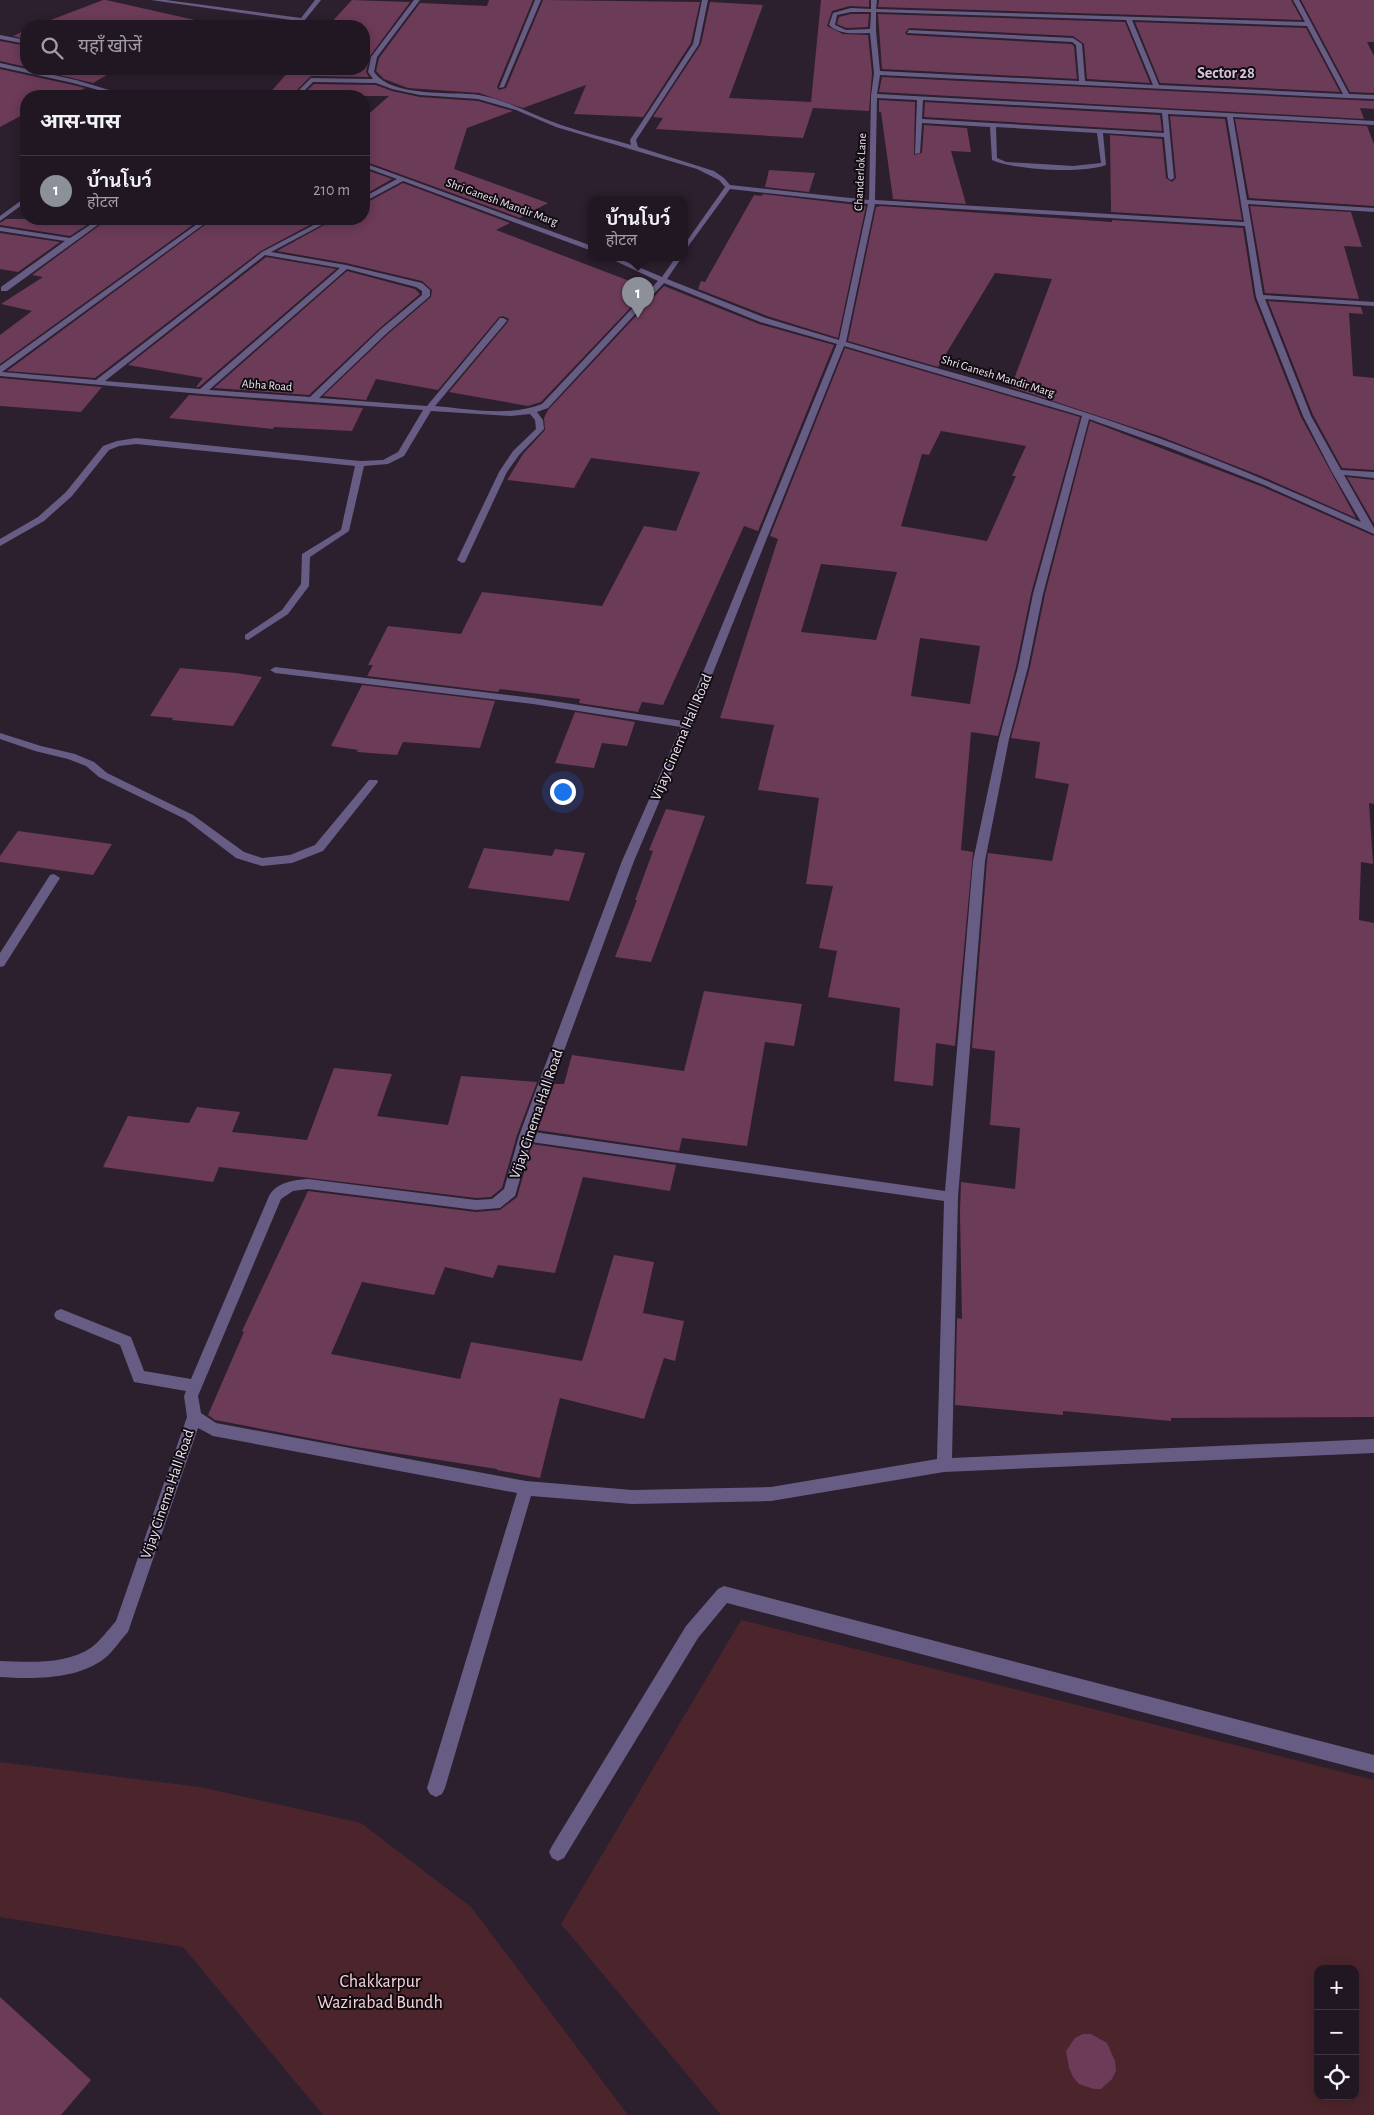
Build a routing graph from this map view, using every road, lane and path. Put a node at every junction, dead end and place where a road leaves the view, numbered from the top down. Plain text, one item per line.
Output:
1 (154, 0) edge
2 (318, 0) edge
3 (417, 0) edge
4 (538, 0) edge
5 (705, 0) edge
6 (874, 0) edge
7 (1296, 0) edge
8 (873, 11) junction
9 (1128, 18) junction
10 (302, 20) joint
11 (1310, 24) junction
12 (873, 31) junction
13 (909, 32) dead end
14 (0, 37) edge
15 (20, 41) edge
16 (0, 65) edge
17 (20, 69) edge
18 (877, 73) junction
19 (46, 75) edge
20 (377, 81) junction
21 (1082, 82) junction
22 (1157, 86) junction
23 (500, 87) dead end
24 (105, 90) edge
25 (302, 90) edge
26 (874, 96) junction
27 (1347, 96) junction
28 (1374, 96) edge
29 (920, 99) junction
30 (1164, 112) junction
31 (1230, 116) junction
32 (919, 121) junction
33 (1374, 123) edge
34 (993, 126) junction
35 (1100, 132) junction
36 (1167, 135) junction
37 (635, 148) junction
38 (917, 154) dead end
39 (370, 167) edge
40 (1171, 178) dead end
41 (402, 179) junction
42 (728, 187) junction
43 (370, 197) edge
44 (872, 202) junction
45 (1245, 202) junction
46 (20, 204) edge
47 (1374, 210) edge
48 (0, 219) edge
49 (1247, 224) junction
50 (94, 225) edge
51 (200, 225) edge
52 (318, 225) edge
53 (0, 230) edge
54 (71, 240) junction
55 (688, 244) edge
56 (588, 247) edge
57 (264, 253) junction
58 (619, 261) edge
59 (676, 261) edge
60 (346, 267) junction
61 (663, 280) junction
62 (1, 290) edge
63 (1260, 297) junction
64 (1374, 304) edge
65 (503, 320) dead end
66 (842, 342) junction
67 (0, 370) edge
68 (0, 374) edge
69 (99, 382) junction
70 (202, 392) junction
71 (312, 400) junction
72 (428, 409) junction
73 (532, 411) junction
74 (1086, 415) junction
75 (360, 464) junction
76 (1336, 472) junction
77 (1374, 475) edge
78 (1371, 530) edge
79 (0, 543) edge
80 (462, 560) dead end
81 (248, 637) dead end
82 (275, 670) dead end
83 (687, 725) junction
84 (0, 736) edge
85 (373, 782) dead end
86 (54, 878) dead end
87 (0, 963) edge
88 (526, 1136) junction
89 (951, 1197) junction
90 (60, 1315) dead end
91 (195, 1386) junction
92 (194, 1416) junction
93 (1374, 1446) edge
94 (944, 1465) junction
95 (526, 1488) junction
96 (0, 1669) edge
97 (1374, 1764) edge
98 (436, 1788) dead end
99 (558, 1852) dead end

1 - 10 street
2 - 10 street
3 - 20 street
4 - 23 street
5 - 37 street
6 - 8 street, Chanderlok Lane
7 - 11 street
8 - 9 street
8 - 12 street, Chanderlok Lane
8 - 12 street
9 - 11 street
9 - 22 street
11 - 27 street
12 - 18 street, Chanderlok Lane
13 - 21 street
14 - 15 street
16 - 17 street
18 - 21 street
18 - 26 street, Chanderlok Lane
19 - 24 street
20 - 25 street
20 - 37 street
21 - 22 street
22 - 27 street
26 - 29 street
26 - 44 street, Chanderlok Lane
27 - 28 street
29 - 30 street
29 - 32 street
30 - 31 street
30 - 36 street
31 - 33 street
31 - 45 street
32 - 34 street
32 - 38 street
34 - 35 street
34 - 35 street
35 - 36 street
36 - 40 street
37 - 42 street
39 - 41 street, Shri Ganesh Mandir Marg
41 - 43 street
41 - 56 street, Shri Ganesh Mandir Marg
42 - 44 street
42 - 55 street
44 - 49 street
44 - 66 street, Chanderlok Lane
45 - 47 street
45 - 49 street
46 - 48 street
49 - 63 street
50 - 54 street
51 - 67 street
52 - 57 street
53 - 54 street
54 - 62 street
57 - 60 street
57 - 69 street
58 - 61 street, Shri Ganesh Mandir Marg
59 - 61 street
60 - 70 street
60 - 71 street
61 - 66 street, Shri Ganesh Mandir Marg
61 - 73 street
63 - 64 street
63 - 76 street
65 - 72 street
66 - 74 street, Shri Ganesh Mandir Marg
66 - 83 street, Vijay Cinema Hall Road
68 - 69 street, Abha Road
69 - 70 street, Abha Road
70 - 71 street, Abha Road
71 - 72 street, Abha Road
72 - 73 street, Abha Road
72 - 75 street
73 - 80 street
74 - 78 street, Shri Ganesh Mandir Marg
74 - 89 street
75 - 79 street
75 - 81 street
76 - 77 street
76 - 78 street
82 - 83 street
83 - 88 street, Vijay Cinema Hall Road
84 - 85 street
86 - 87 street
88 - 89 street
88 - 91 street, Vijay Cinema Hall Road
89 - 94 street
90 - 91 street
91 - 92 street, Vijay Cinema Hall Road
92 - 95 street
92 - 96 street, Vijay Cinema Hall Road
93 - 94 street
94 - 95 street
95 - 98 street
97 - 99 street

